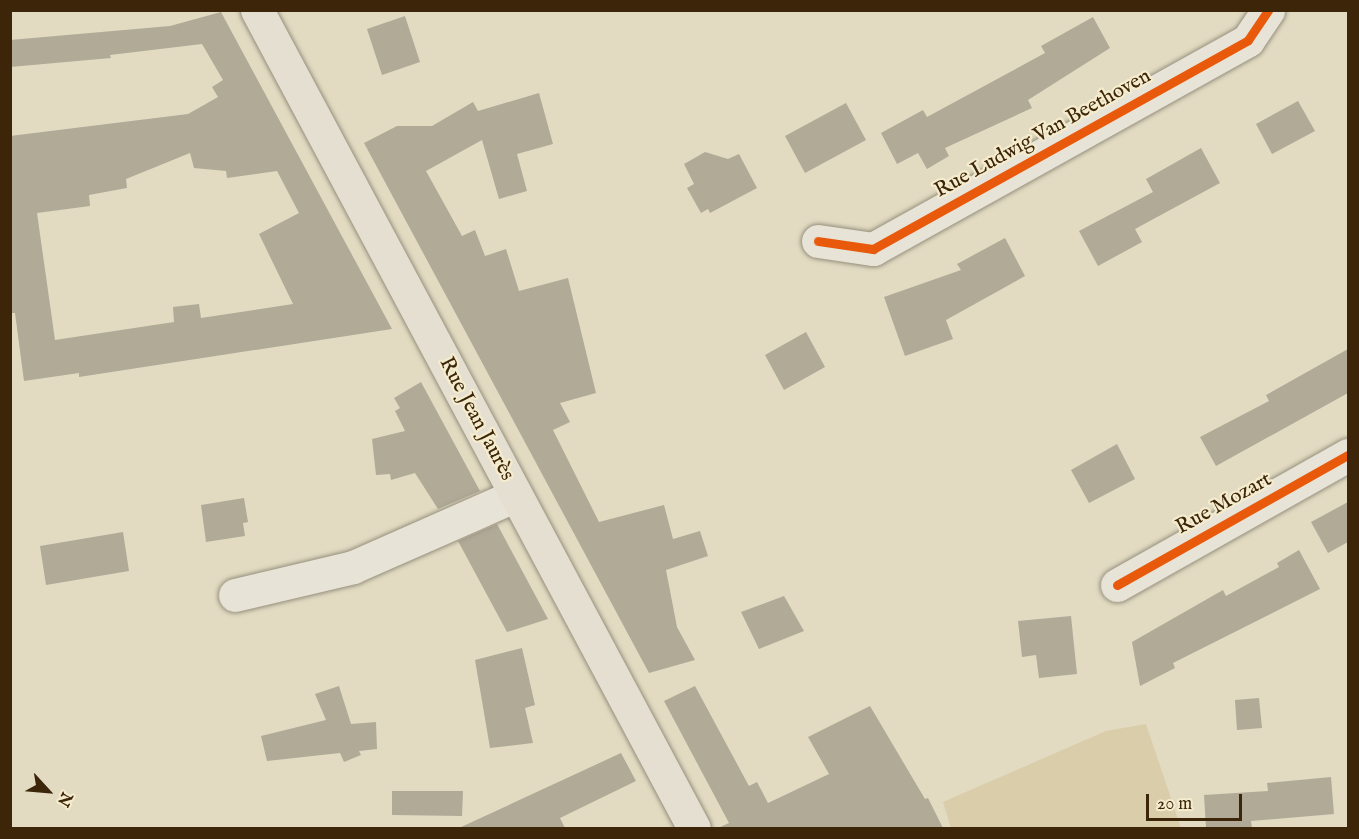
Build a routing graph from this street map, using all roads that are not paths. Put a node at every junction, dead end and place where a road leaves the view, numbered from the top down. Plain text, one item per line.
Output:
1 (257, 10) edge
2 (1268, 10) edge
3 (818, 241) dead end
4 (1348, 455) edge
5 (516, 495) junction
6 (1117, 585) dead end
7 (235, 595) dead end
8 (694, 828) edge

1 - 5 main road, Rue Jean Jaurès
2 - 3 street, Rue Ludwig Van Beethoven
4 - 6 street, Rue Mozart
5 - 7 street
5 - 8 main road, Rue Jean Jaurès

